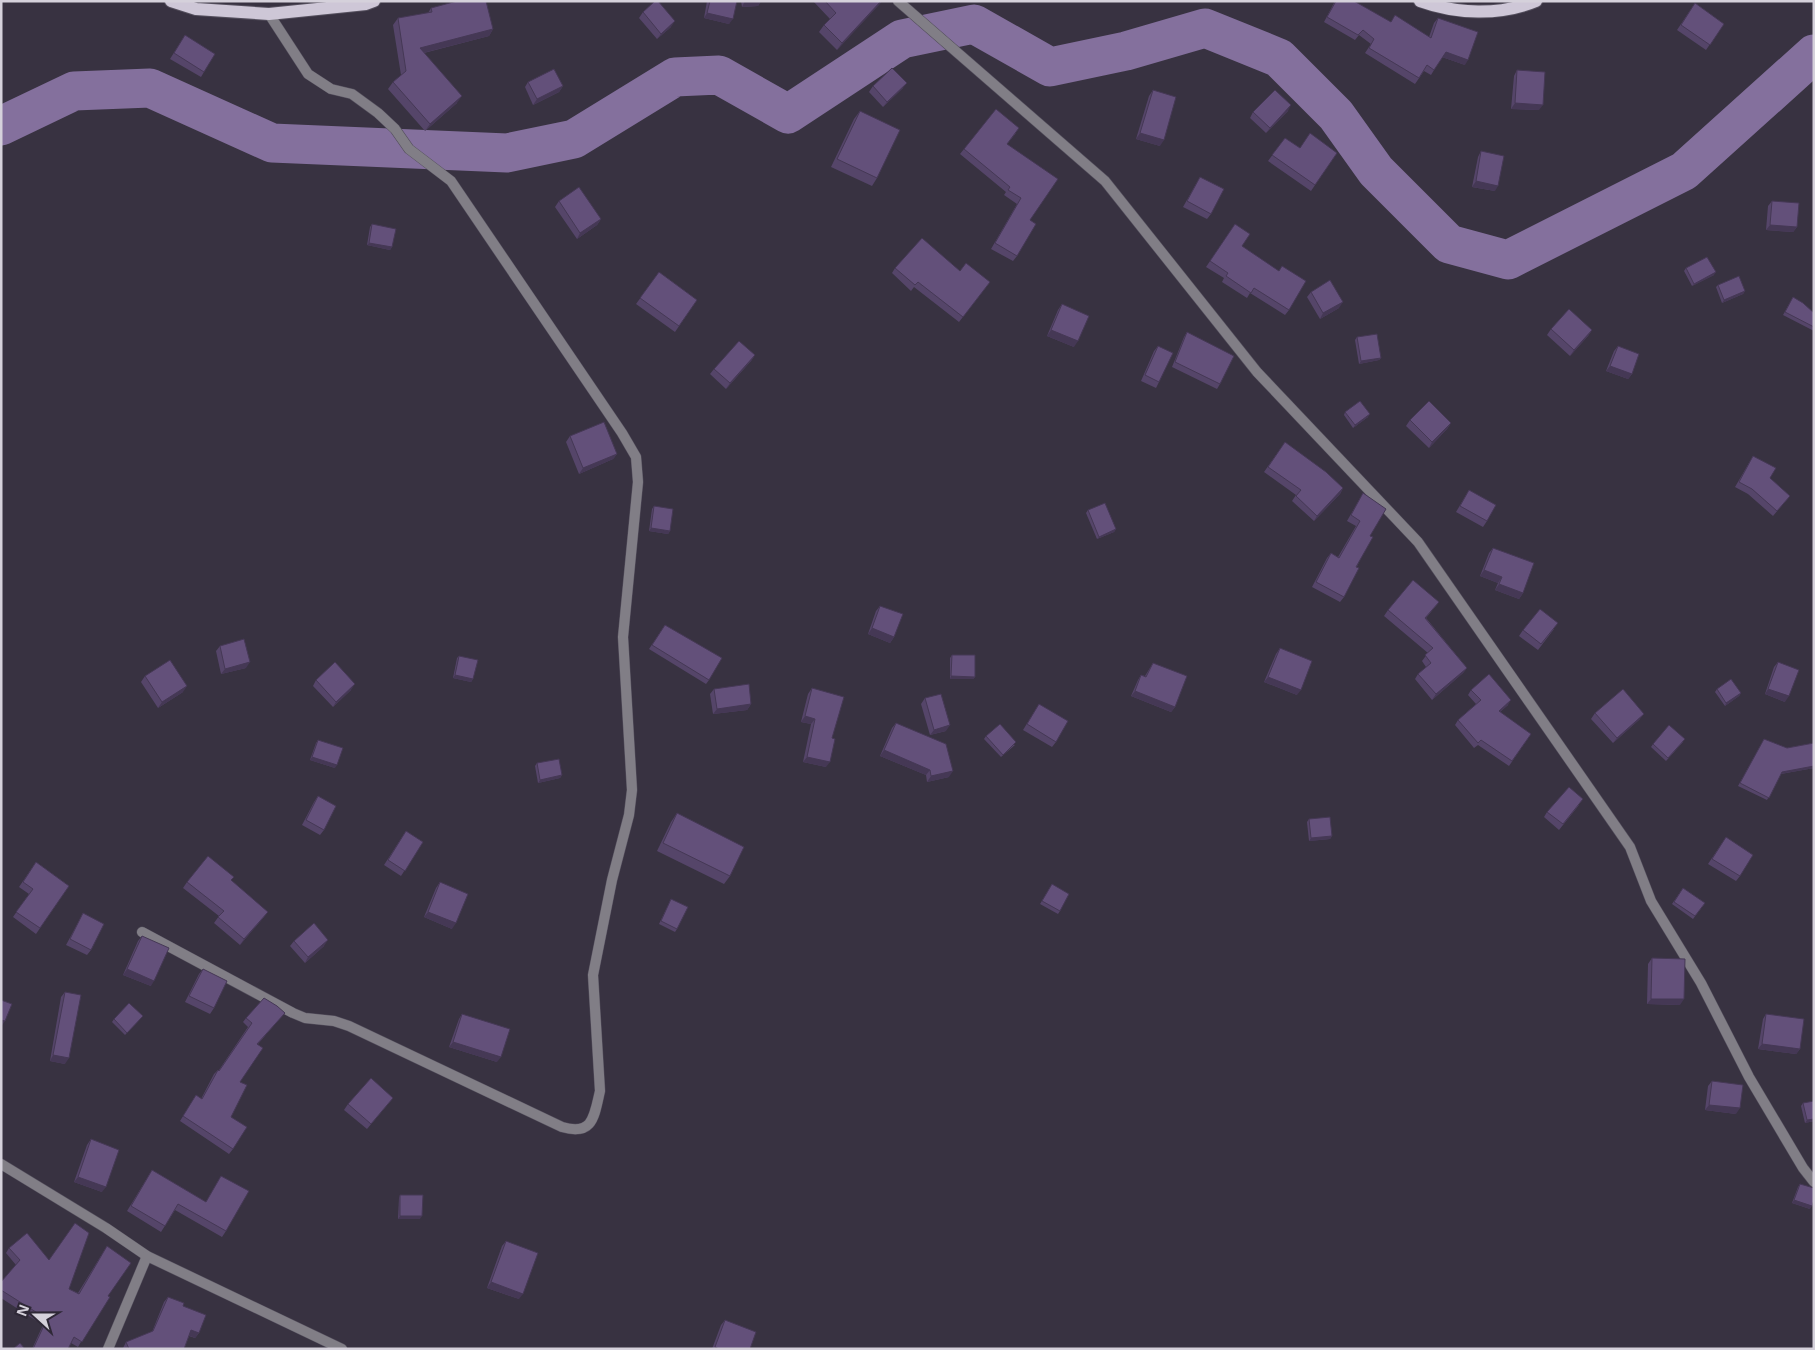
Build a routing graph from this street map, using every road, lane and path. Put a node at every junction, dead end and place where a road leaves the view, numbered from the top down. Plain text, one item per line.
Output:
1 (171, 1) edge
2 (374, 1) edge
3 (898, 1) edge
4 (1420, 1) edge
5 (1536, 1) edge
6 (269, 14) junction
7 (142, 932) dead end
8 (1, 1164) edge
9 (1814, 1182) edge
10 (147, 1256) junction
11 (108, 1349) edge
12 (342, 1349) edge

1 - 6 main road
2 - 6 main road
3 - 9 street
4 - 5 main road
6 - 7 street
8 - 10 street
10 - 11 street
10 - 12 street

